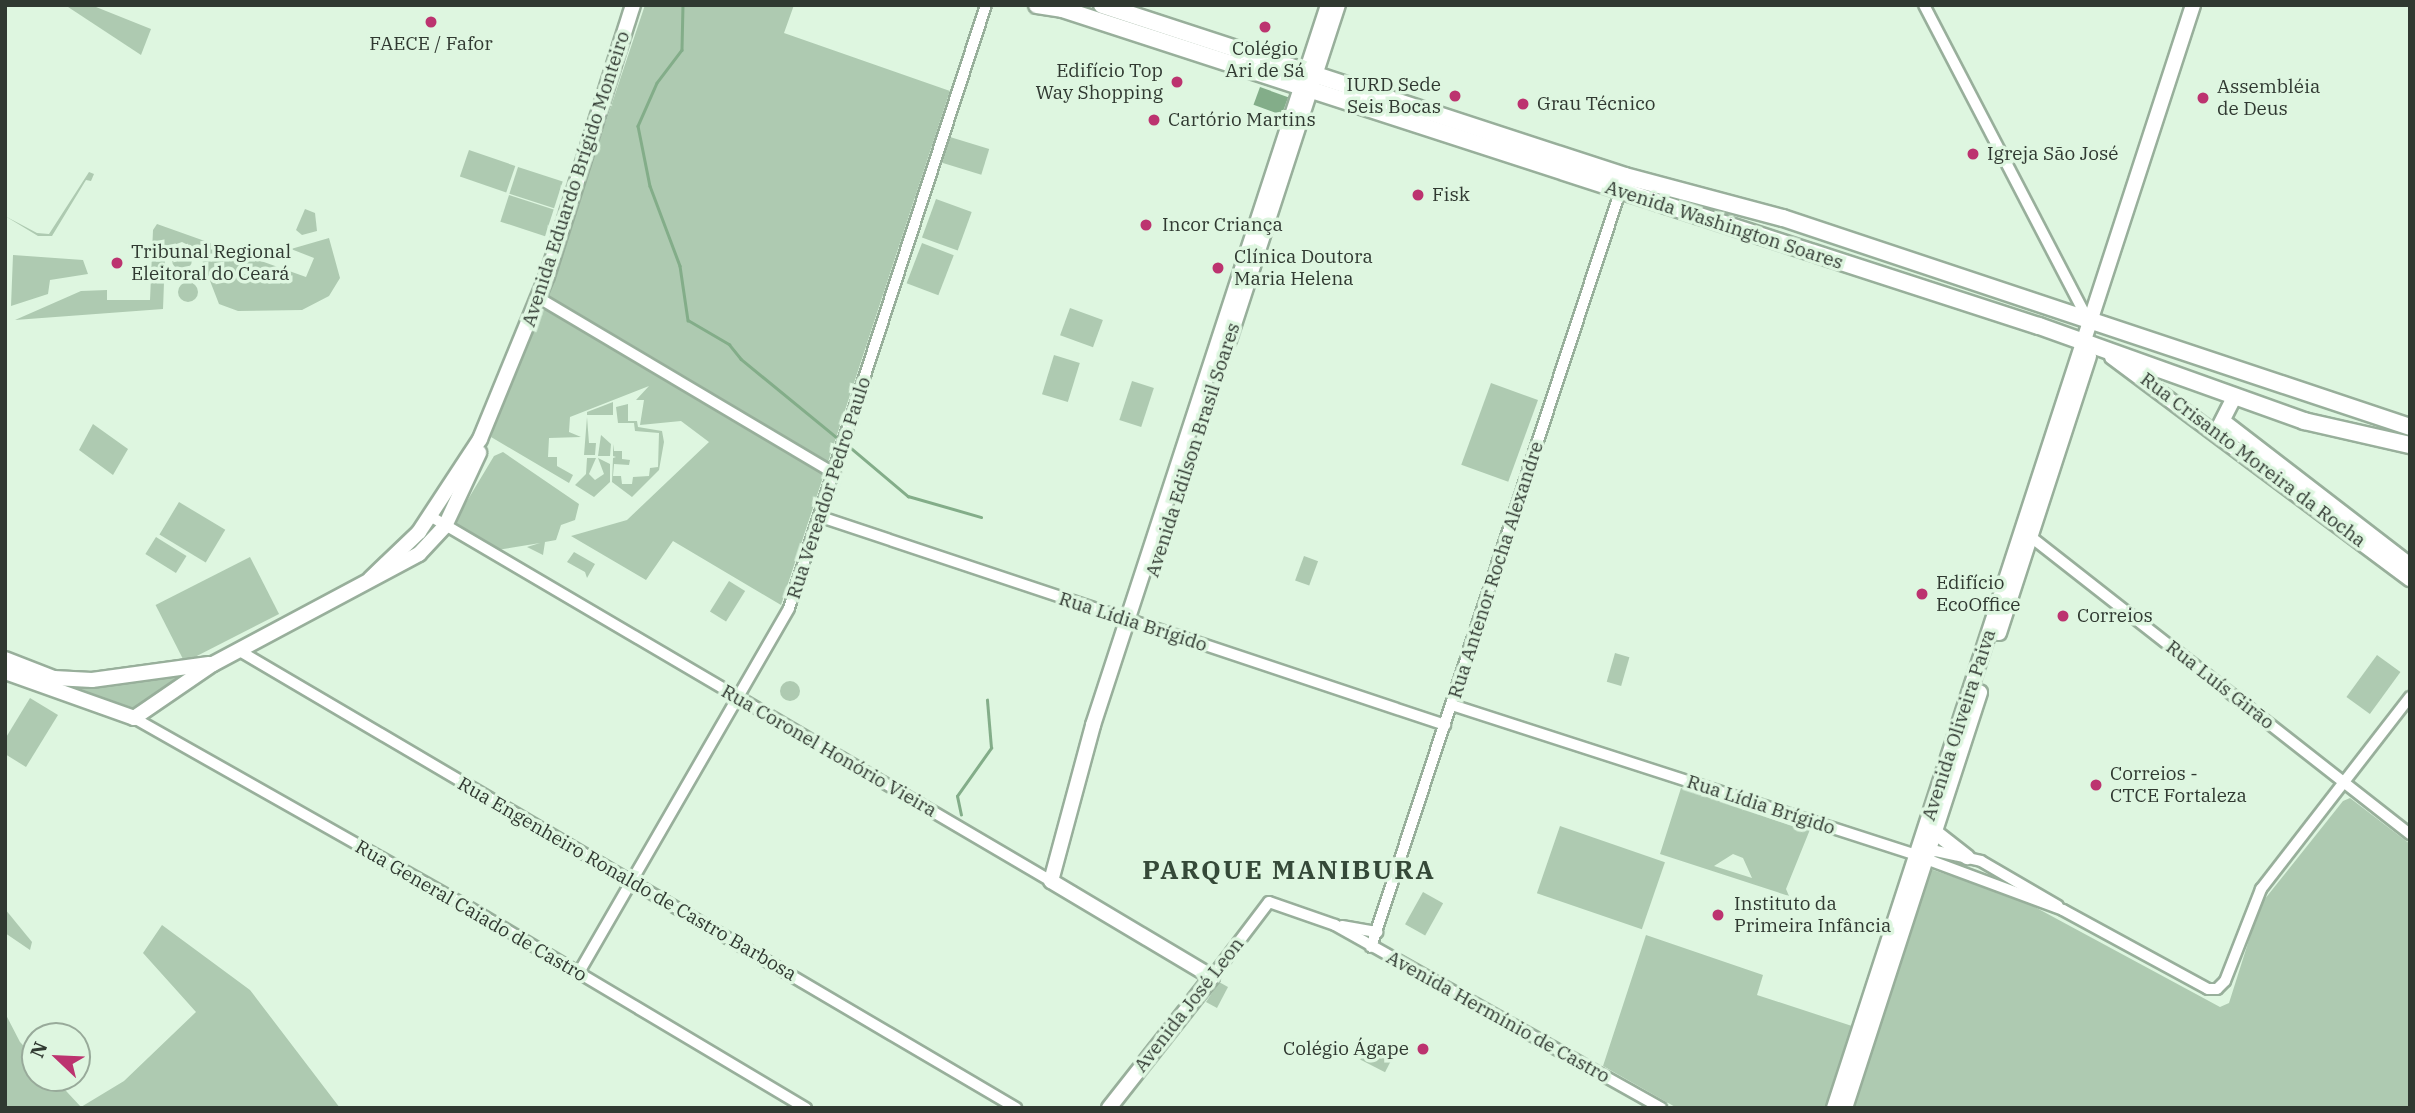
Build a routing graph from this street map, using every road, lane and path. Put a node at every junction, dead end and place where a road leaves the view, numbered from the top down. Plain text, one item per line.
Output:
1 (633, 5) edge
2 (986, 5) edge
3 (1037, 5) edge
4 (1102, 5) edge
5 (1328, 5) edge
6 (1338, 5) edge
7 (1924, 5) edge
8 (2193, 5) edge
9 (2203, 5) edge
10 (1311, 73) junction
11 (1305, 89) junction
12 (1620, 192) junction
13 (539, 298) junction
14 (2095, 324) junction
15 (2089, 343) junction
16 (2235, 396) junction
17 (2315, 396) junction
18 (2321, 425) junction
19 (2219, 427) junction
20 (2410, 427) edge
21 (483, 428) junction
22 (2410, 445) edge
23 (835, 474) junction
24 (430, 516) junction
25 (821, 517) junction
26 (445, 526) junction
27 (2031, 537) junction
28 (2410, 565) edge
29 (370, 579) junction
30 (2410, 579) edge
31 (1131, 623) junction
32 (238, 650) junction
33 (5, 659) edge
34 (213, 664) junction
35 (5, 672) edge
36 (2410, 697) edge
37 (738, 699) junction
38 (1452, 705) junction
39 (134, 718) junction
40 (1445, 725) junction
41 (2347, 784) junction
42 (1935, 832) junction
43 (2410, 834) edge
44 (1923, 855) junction
45 (1974, 859) junction
46 (1973, 874) junction
47 (1051, 881) junction
48 (631, 883) junction
49 (1269, 902) joint
50 (2063, 910) junction
51 (1335, 925) junction
52 (1377, 932) junction
53 (1371, 947) junction
54 (578, 974) junction
55 (1212, 977) junction
56 (806, 1108) edge
57 (1016, 1108) edge
58 (1109, 1108) edge
59 (1661, 1108) edge
60 (1834, 1108) edge
61 (1845, 1108) edge

1 - 13 main road, Avenida Eduardo Brígido Monteiro
2 - 23 street, Rua Vereador Pedro Paulo
3 - 11 highway, Avenida Washington Soares
4 - 10 highway, Avenida Washington Soares
5 - 10 main road, Avenida Edilson Brasil Soares
6 - 10 main road, Avenida Edilson Brasil Soares
7 - 14 street
8 - 14 main road
9 - 14 main road
10 - 11 main road, Avenida Edilson Brasil Soares
10 - 14 highway, Avenida Washington Soares
11 - 12 highway, Avenida Washington Soares
11 - 31 main road, Avenida Edilson Brasil Soares
12 - 15 highway, Avenida Washington Soares
12 - 38 street, Rua Antenor Rocha Alexandre
13 - 21 main road, Avenida Eduardo Brígido Monteiro
13 - 23 street
14 - 15 main road
14 - 17 highway, Avenida Washington Soares
15 - 16 highway, Avenida Washington Soares
15 - 19 main road, Rua Crisanto Moreira da Rocha
15 - 27 main road, Avenida Oliveira Paiva
15 - 44 main road, Avenida Oliveira Paiva
16 - 18 highway, Avenida Washington Soares
16 - 19 main road
17 - 18 highway
17 - 20 highway, Avenida Washington Soares
18 - 22 highway, Avenida Washington Soares
19 - 28 main road, Rua Crisanto Moreira da Rocha
19 - 30 main road, Rua Crisanto Moreira da Rocha
21 - 24 main road, Avenida Eduardo Brígido Monteiro
21 - 26 main road, Avenida Eduardo Brígido Monteiro
23 - 25 street, Rua Vereador Pedro Paulo
24 - 26 street, Rua Coronel Honório Vieira
24 - 29 main road, Avenida Eduardo Brígido Monteiro
25 - 31 street, Rua Lídia Brígido
25 - 37 street, Rua Vereador Pedro Paulo
26 - 29 main road, Avenida Eduardo Brígido Monteiro
26 - 37 street, Rua Coronel Honório Vieira
27 - 41 street, Rua Luís Girão
27 - 42 main road, Avenida Oliveira Paiva
29 - 32 main road, Avenida Eduardo Brígido Monteiro
31 - 40 street, Rua Lídia Brígido
31 - 47 main road, Avenida Edilson Brasil Soares
32 - 34 main road, Avenida Eduardo Brígido Monteiro
32 - 48 street, Rua Engenheiro Ronaldo de Castro Barbosa
33 - 34 main road
34 - 39 main road, Avenida Eduardo Brígido Monteiro
35 - 39 main road
36 - 41 street
37 - 47 street, Rua Coronel Honório Vieira
37 - 48 street, Rua Vereador Pedro Paulo
38 - 40 street, Rua Antenor Rocha Alexandre
38 - 44 street, Rua Lídia Brígido
39 - 54 street, Rua General Caiado de Castro
40 - 52 street, Rua Antenor Rocha Alexandre
41 - 43 street, Rua Luís Girão
41 - 50 street, Rua Lídia Brígido
42 - 44 main road, Avenida Oliveira Paiva
42 - 45 main road
44 - 45 street, Rua Lídia Brígido
44 - 46 street, Rua Lídia Brígido
44 - 60 main road, Avenida Oliveira Paiva
44 - 61 main road, Avenida Oliveira Paiva
45 - 46 street
45 - 50 street, Rua Lídia Brígido
46 - 50 street, Rua Lídia Brígido
47 - 55 main road, Rua Coronel Honório Vieira
48 - 54 street, Rua Vereador Pedro Paulo
48 - 57 street, Rua Engenheiro Ronaldo de Castro Barbosa
49 - 51 street, Avenida Hermínio de Castro
49 - 55 street, Avenida José Leon
51 - 52 street, Avenida Hermínio de Castro
51 - 53 street, Avenida Hermínio de Castro
52 - 53 street, Rua Antenor Rocha Alexandre
53 - 59 street, Avenida Hermínio de Castro
54 - 56 street, Rua General Caiado de Castro
55 - 58 main road, Avenida José Leon

